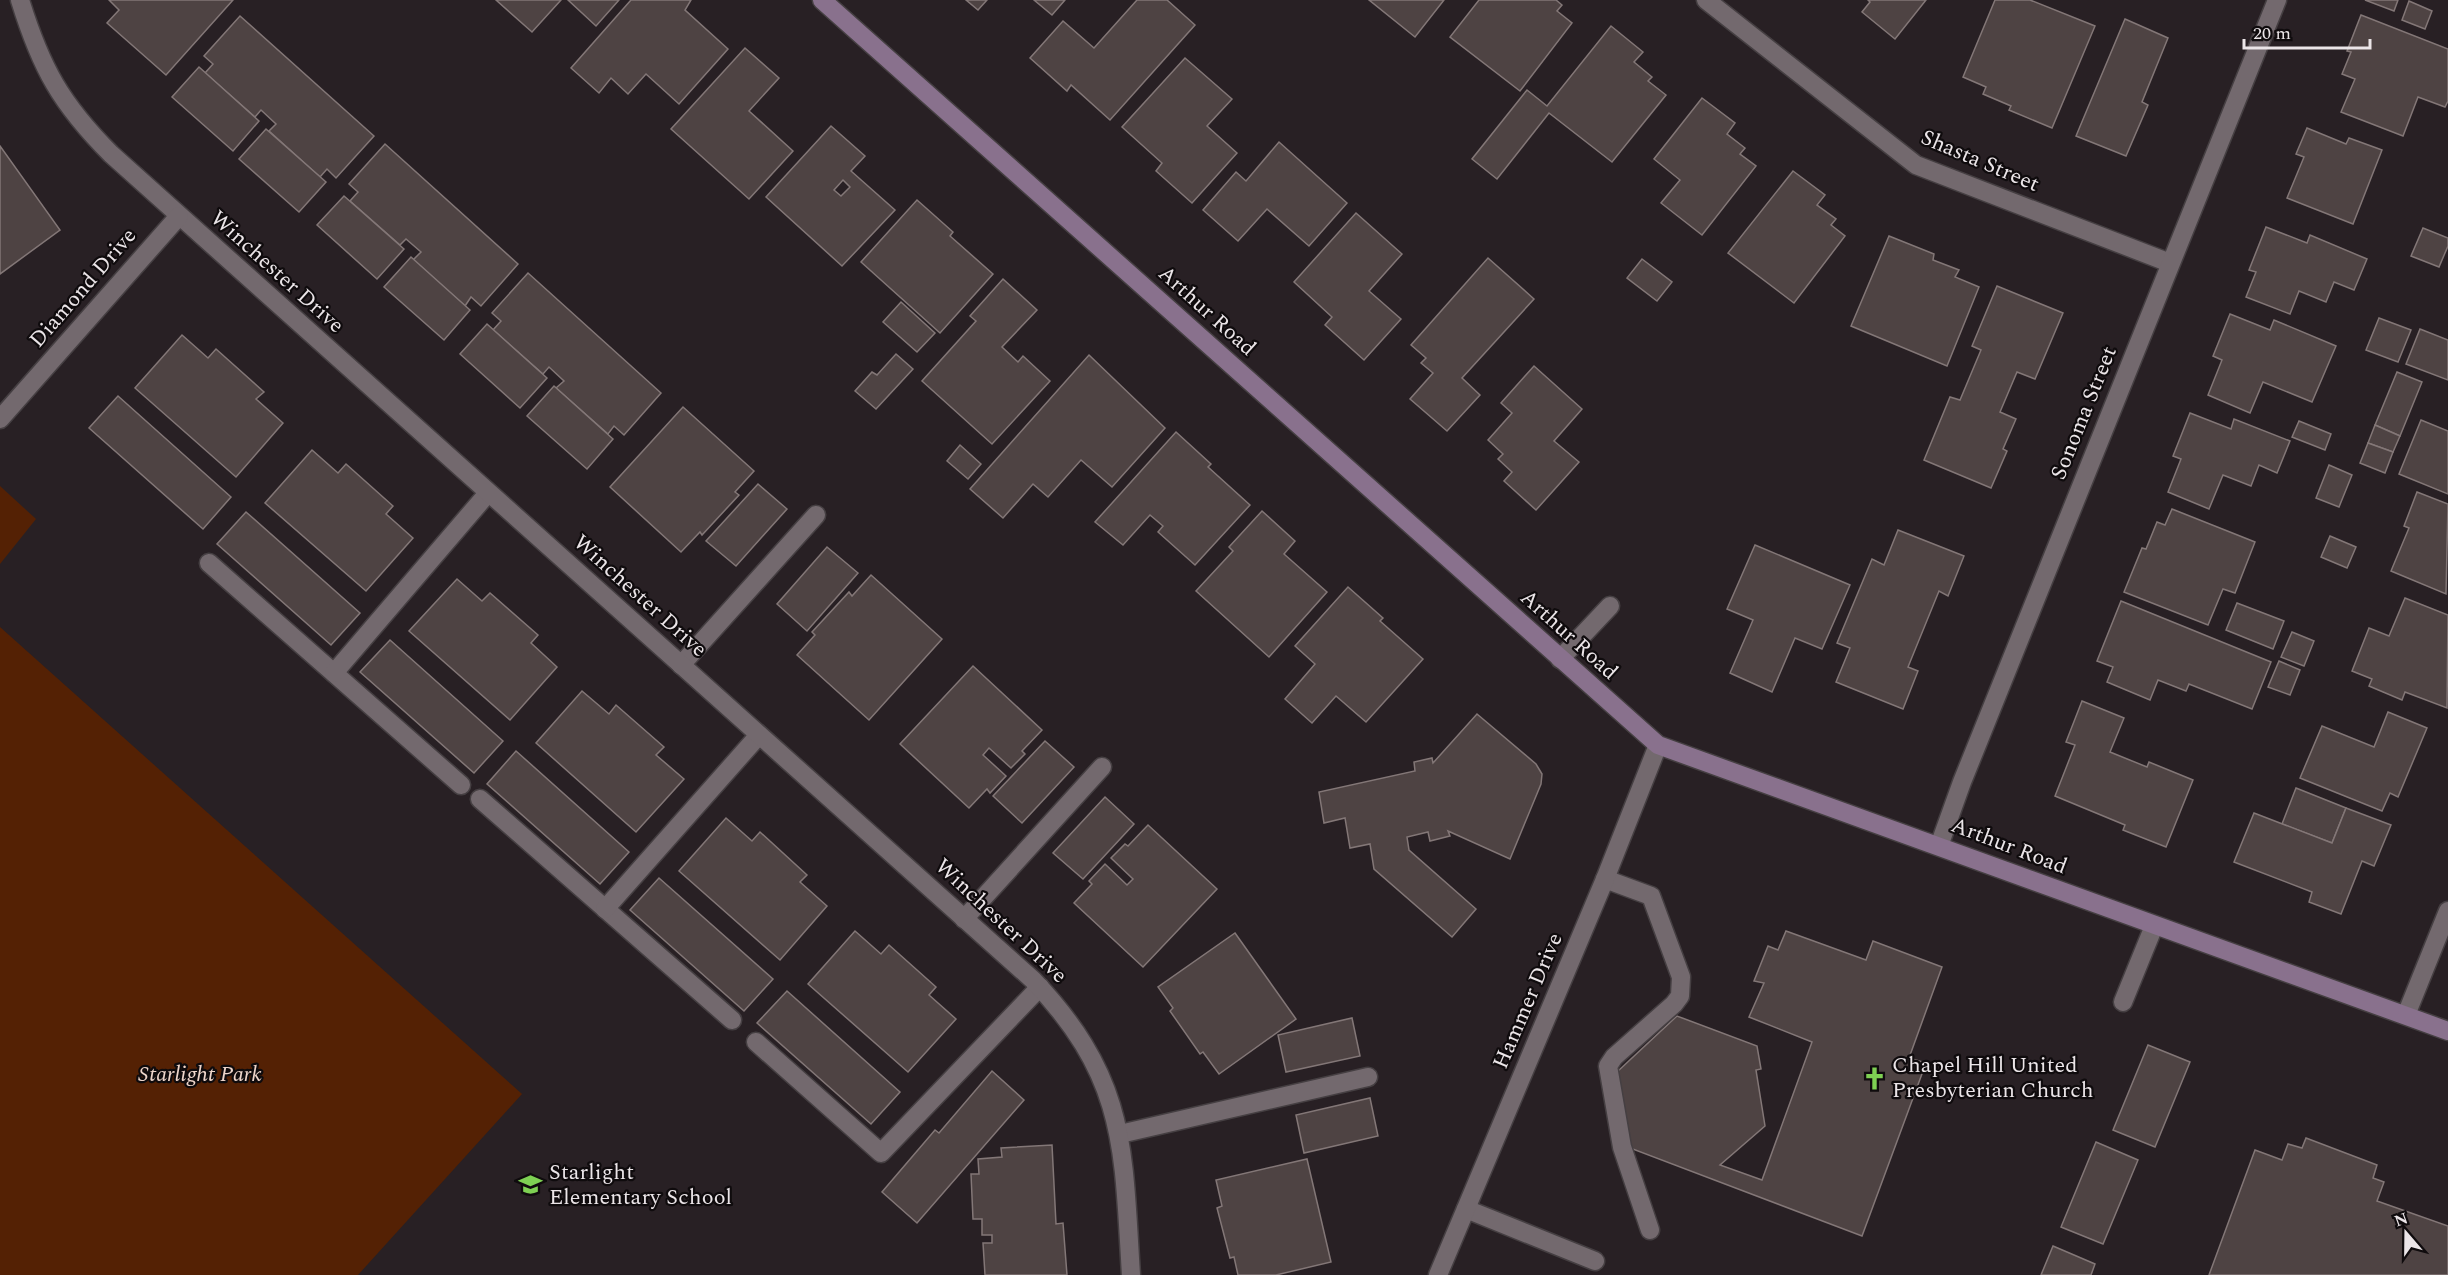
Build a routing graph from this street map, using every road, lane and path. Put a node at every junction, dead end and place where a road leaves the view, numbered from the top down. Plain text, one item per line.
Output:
1 (20, 0) edge
2 (822, 0) edge
3 (1706, 0) edge
4 (2277, 0) edge
5 (179, 216) junction
6 (2170, 263) junction
7 (0, 419) edge
8 (488, 493) junction
9 (816, 515) dead end
10 (209, 563) dead end
11 (1610, 606) dead end
12 (1560, 659) junction
13 (681, 665) junction
14 (334, 673) junction
15 (759, 735) junction
16 (1658, 745) junction
17 (1102, 767) dead end
18 (461, 785) dead end
19 (480, 799) dead end
20 (1939, 846) junction
21 (1605, 879) junction
22 (605, 909) junction
23 (2448, 911) edge
24 (964, 919) junction
25 (2154, 926) junction
26 (1040, 987) junction
27 (2123, 1002) dead end
28 (2406, 1015) junction
29 (732, 1020) dead end
30 (2448, 1031) edge
31 (756, 1042) dead end
32 (1368, 1077) dead end
33 (1119, 1134) junction
34 (1466, 1209) junction
35 (1650, 1230) dead end
36 (1595, 1261) dead end
37 (1131, 1275) edge
38 (1438, 1275) edge

1 - 5 street, Winchester Drive
2 - 12 street, Arthur Road
3 - 6 street, Shasta Street
4 - 6 street, Sonoma Street
5 - 7 street, Diamond Drive
5 - 8 street, Winchester Drive
6 - 20 street, Sonoma Street
8 - 13 street, Winchester Drive
8 - 14 street
9 - 13 street
10 - 14 street
11 - 12 street
12 - 16 street, Arthur Road
13 - 15 street, Winchester Drive
14 - 18 street
15 - 22 street
15 - 24 street, Winchester Drive
16 - 20 street, Arthur Road
16 - 21 street, Hammer Drive
17 - 24 street
19 - 22 street
20 - 25 street, Arthur Road
21 - 34 street, Hammer Drive
21 - 35 street
22 - 29 street
23 - 28 street
24 - 26 street, Winchester Drive
25 - 27 street
25 - 28 street, Arthur Road
26 - 31 street
26 - 33 street, Winchester Drive
28 - 30 street, Arthur Road
32 - 33 street
33 - 37 street, Winchester Drive
34 - 36 street
34 - 38 street, Hammer Drive

